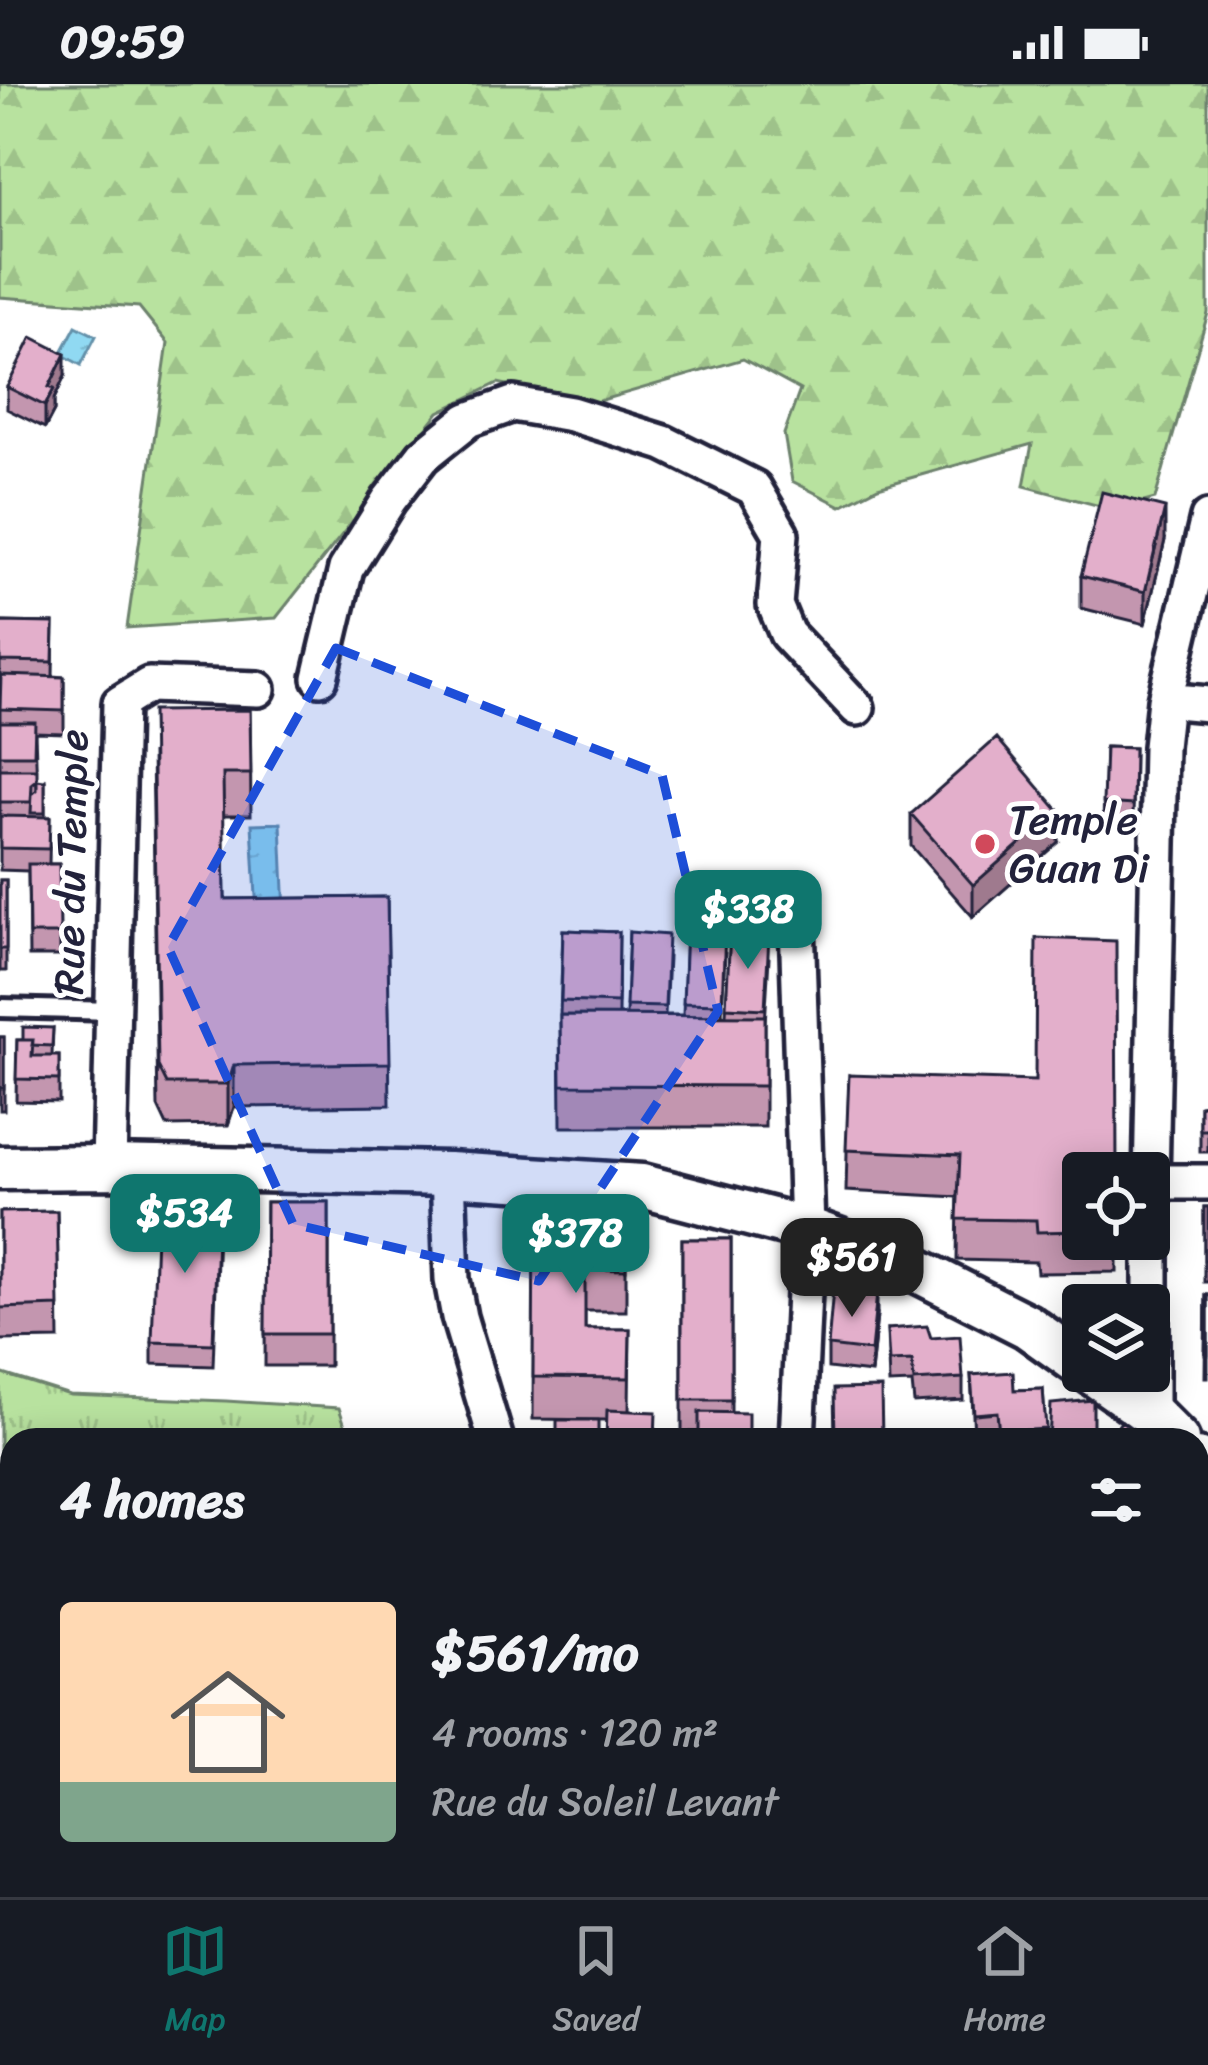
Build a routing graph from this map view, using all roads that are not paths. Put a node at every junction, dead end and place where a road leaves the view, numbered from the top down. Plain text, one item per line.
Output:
1 (1208, 518) edge
2 (320, 678) dead end
3 (258, 689) dead end
4 (1165, 700) junction
5 (1208, 704) edge
6 (857, 708) dead end
7 (797, 922) dead end
8 (0, 1008) edge
9 (112, 1011) junction
10 (1152, 1152) edge
11 (109, 1167) junction
12 (0, 1168) edge
13 (448, 1174) junction
14 (1170, 1181) edge
15 (1208, 1182) edge
16 (807, 1229) junction
17 (1155, 1260) edge
18 (1062, 1350) edge
19 (1118, 1392) edge
20 (1164, 1427) edge
21 (492, 1428) edge
22 (798, 1428) edge

1 - 4 street
2 - 6 street
3 - 9 street, Rue du Temple
4 - 5 street
4 - 10 street
7 - 16 street
8 - 9 lane
9 - 11 street, Rue du Temple
11 - 12 street
11 - 13 street
13 - 16 street
13 - 21 street
14 - 15 street
16 - 18 street
16 - 22 street
17 - 20 street
19 - 20 street

